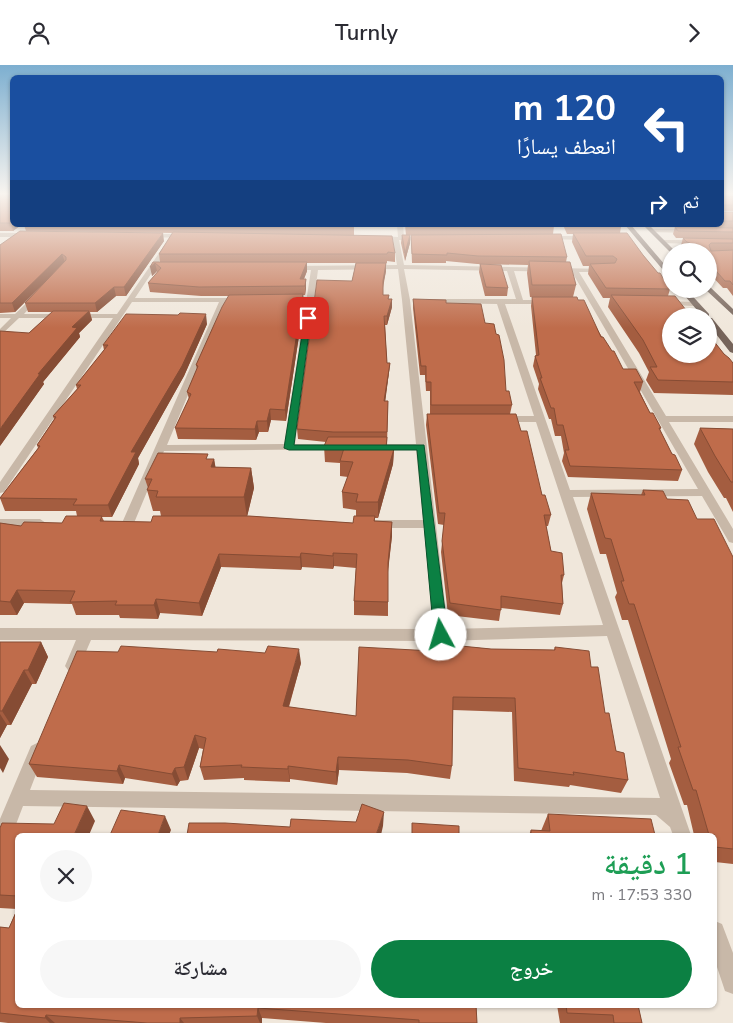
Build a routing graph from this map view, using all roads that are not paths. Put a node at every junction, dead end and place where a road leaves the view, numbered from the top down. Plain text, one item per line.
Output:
1 (638, 238) edge
2 (11, 239) edge
3 (172, 239) edge
4 (389, 239) edge
5 (399, 239) junction
6 (431, 239) edge
7 (660, 239) edge
8 (8, 241) edge
9 (663, 242) joint
10 (707, 242) edge
11 (662, 266) edge
12 (400, 267) junction
13 (280, 268) edge
14 (315, 268) junction
15 (510, 269) junction
16 (575, 270) junction
17 (611, 270) edge
18 (44, 287) edge
19 (717, 296) edge
20 (690, 298) edge
21 (129, 300) junction
22 (224, 300) junction
23 (244, 300) edge
24 (424, 301) edge
25 (500, 301) junction
26 (520, 302) junction
27 (557, 302) edge
28 (659, 303) edge
29 (696, 304) junction
30 (699, 308) edge
31 (733, 313) edge
32 (0, 316) edge
33 (17, 316) junction
34 (118, 316) junction
35 (717, 330) edge
36 (0, 334) edge
37 (733, 350) edge
38 (493, 419) edge
39 (540, 419) junction
40 (662, 419) junction
41 (733, 419) edge
42 (421, 447) junction
43 (160, 448) junction
44 (289, 448) junction
45 (4, 477) edge
46 (0, 490) edge
47 (705, 492) junction
48 (566, 494) junction
49 (0, 523) edge
50 (49, 523) edge
51 (128, 523) edge
52 (361, 524) edge
53 (429, 524) junction
54 (733, 539) edge
55 (612, 629) junction
56 (0, 634) edge
57 (86, 634) junction
58 (441, 635) junction
59 (67, 680) edge
60 (44, 734) edge
61 (18, 798) junction
62 (680, 828) edge
63 (0, 841) edge
64 (717, 937) edge
65 (733, 983) edge

1 - 11 main road
2 - 8 street
3 - 21 street
4 - 5 street
5 - 6 street
5 - 12 street
7 - 9 main road
9 - 10 street
12 - 14 street
12 - 15 street
12 - 42 street
13 - 14 street
14 - 44 street
15 - 16 street
15 - 26 street
16 - 17 street
16 - 40 street
18 - 33 street
19 - 31 main road
20 - 29 main road
21 - 22 street
21 - 34 street
22 - 23 street
22 - 43 street
24 - 25 street
25 - 26 street
25 - 39 street
26 - 27 street
28 - 29 street
29 - 30 main road
32 - 33 street
33 - 34 street
33 - 36 street
34 - 45 street
35 - 37 main road
38 - 39 street
39 - 48 street
40 - 41 street
40 - 47 street
42 - 44 street
42 - 53 street
43 - 44 street
43 - 51 street
45 - 46 street
47 - 48 street
47 - 54 street
48 - 55 street
49 - 50 street
52 - 53 street
53 - 58 street
55 - 58 street
55 - 62 street
56 - 57 street
57 - 58 street
57 - 59 street
60 - 61 street
61 - 62 street
61 - 63 street
64 - 65 street

